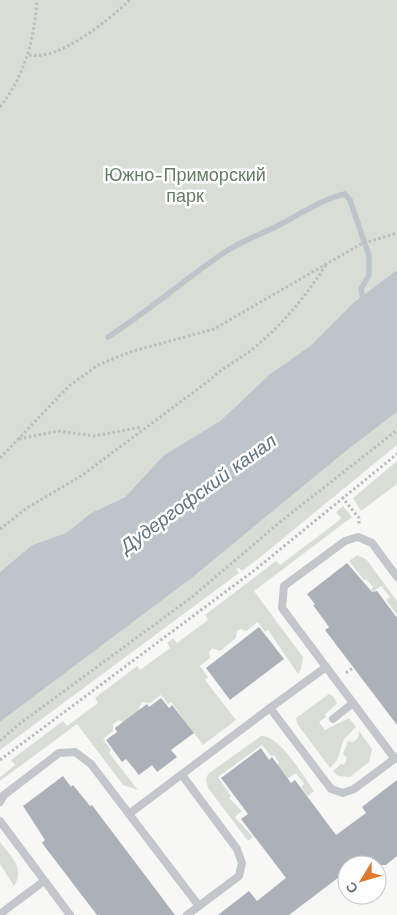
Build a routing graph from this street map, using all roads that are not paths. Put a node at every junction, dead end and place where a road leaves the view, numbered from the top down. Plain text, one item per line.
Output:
1 (397, 577) edge
2 (326, 667) junction
3 (353, 703) junction
4 (270, 708) junction
5 (333, 719) dead end
6 (396, 758) edge
7 (182, 775) junction
8 (0, 802) edge
9 (129, 814) junction
10 (0, 821) edge
11 (44, 881) junction
12 (199, 906) junction
13 (0, 914) edge
14 (70, 915) edge
15 (187, 915) edge

1 - 2 lane
2 - 3 lane
2 - 4 lane
3 - 5 lane
3 - 6 lane
4 - 6 lane
4 - 7 lane
7 - 9 lane
7 - 12 lane
8 - 9 lane
9 - 12 lane
10 - 11 lane
11 - 13 lane
11 - 14 lane
12 - 15 lane

